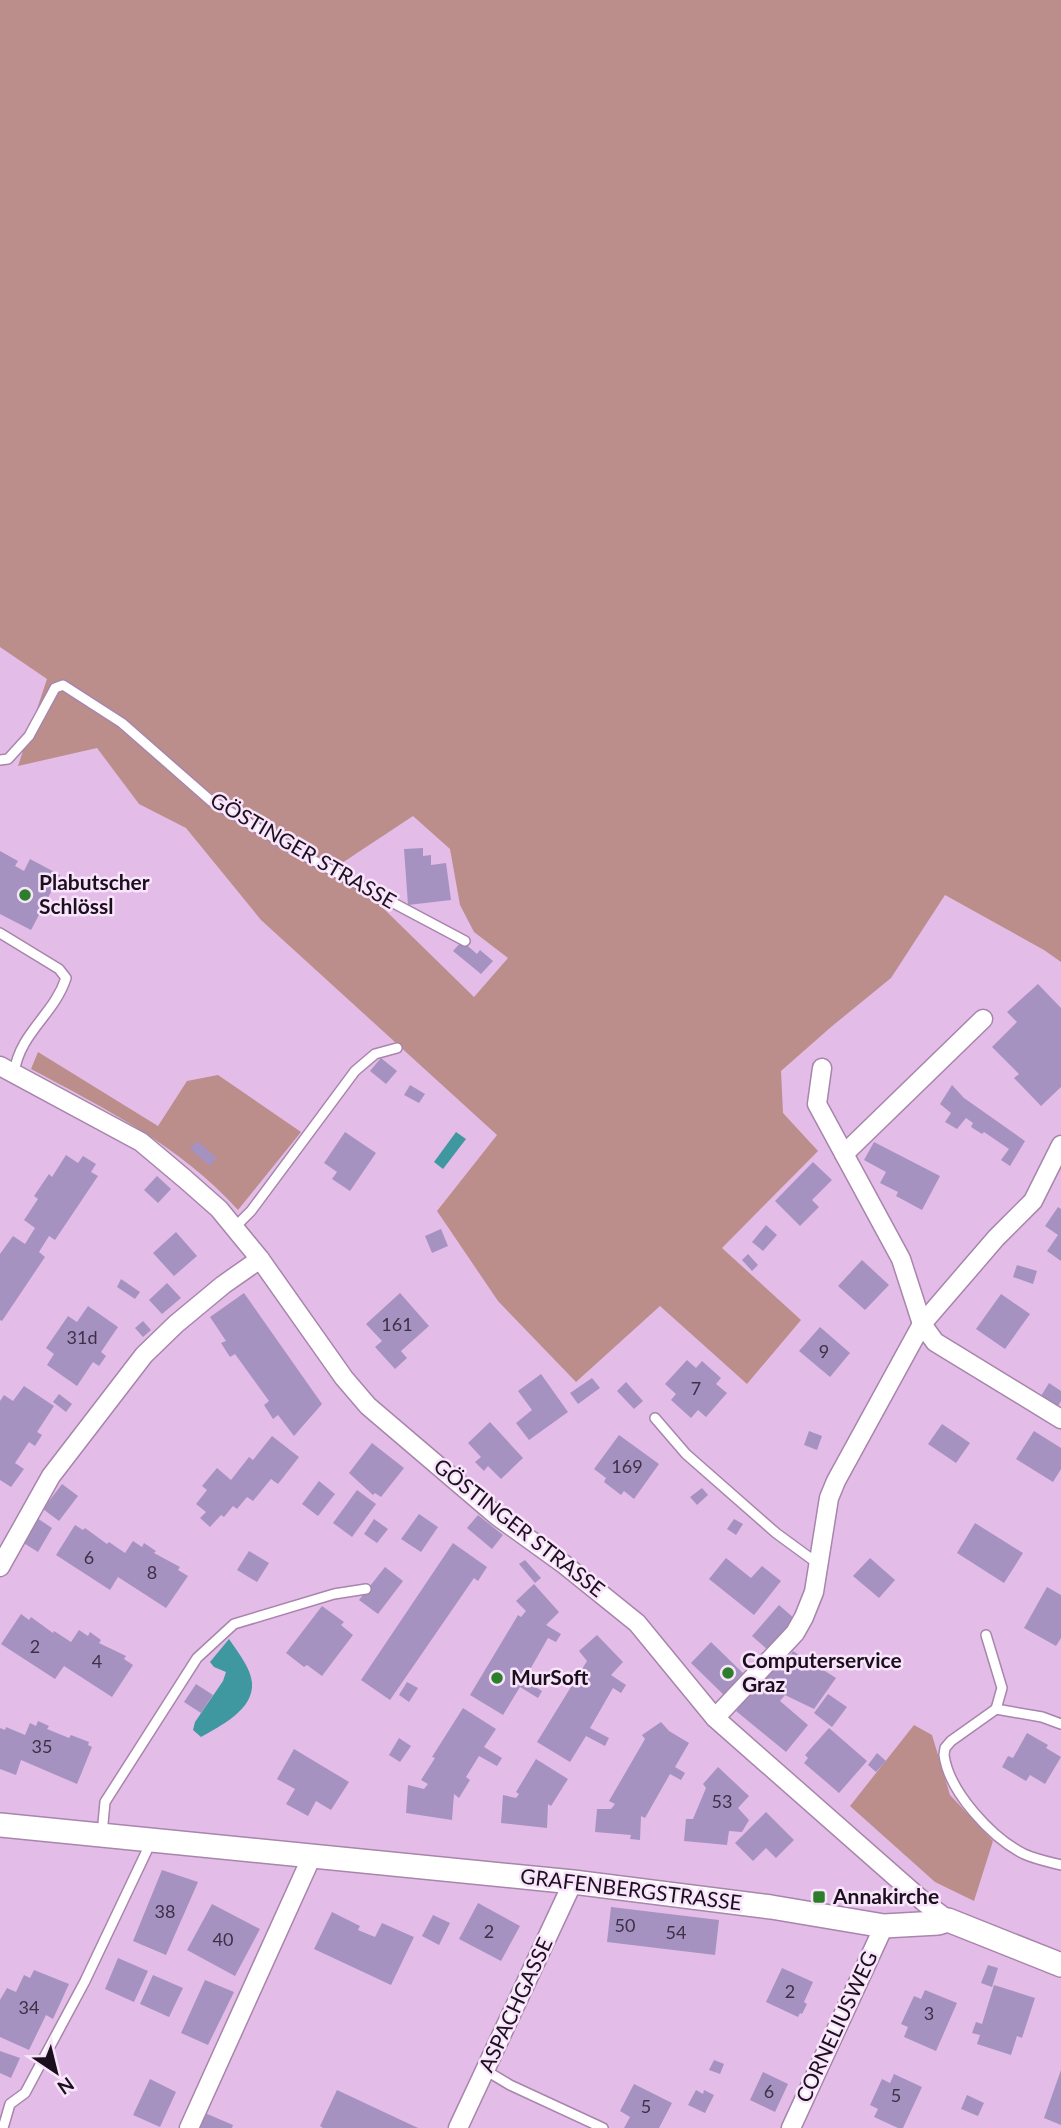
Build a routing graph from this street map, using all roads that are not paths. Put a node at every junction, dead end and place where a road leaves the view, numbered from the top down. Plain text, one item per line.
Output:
1 (0, 760) edge
2 (0, 933) edge
3 (465, 942) dead end
4 (982, 1019) dead end
5 (397, 1048) dead end
6 (822, 1068) dead end
7 (7, 1070) edge
8 (1061, 1145) edge
9 (844, 1154) junction
10 (234, 1228) junction
11 (260, 1259) junction
12 (922, 1324) junction
13 (656, 1418) dead end
14 (1061, 1419) edge
15 (817, 1563) junction
16 (0, 1567) edge
17 (366, 1589) dead end
18 (986, 1635) dead end
19 (996, 1709) junction
20 (715, 1718) junction
21 (1061, 1724) edge
22 (0, 1825) edge
23 (102, 1836) junction
24 (152, 1841) junction
25 (312, 1856) junction
26 (1061, 1865) edge
27 (573, 1882) junction
28 (948, 1920) junction
29 (884, 1926) junction
30 (1061, 1965) edge
31 (485, 2070) junction
32 (4, 2128) edge
33 (189, 2128) edge
34 (458, 2128) edge
35 (603, 2128) edge
36 (791, 2128) edge

1 - 3 lane, GÖSTINGER STRASSE
2 - 7 lane
4 - 9 street
5 - 10 lane
6 - 9 street
7 - 10 street, GÖSTINGER STRASSE
8 - 12 street
9 - 12 street
10 - 11 street, GÖSTINGER STRASSE
11 - 16 street
11 - 20 street, GÖSTINGER STRASSE
12 - 14 street
12 - 15 street
13 - 15 lane
15 - 20 street
17 - 23 lane
18 - 19 lane
19 - 21 lane
19 - 26 lane
20 - 28 street, GÖSTINGER STRASSE
22 - 23 street, GRAFENBERGSTRASSE
23 - 24 street, GRAFENBERGSTRASSE
24 - 25 street, GRAFENBERGSTRASSE
24 - 32 lane
25 - 27 street, GRAFENBERGSTRASSE
25 - 33 street
27 - 29 street, GRAFENBERGSTRASSE
27 - 31 street, ASPACHGASSE
28 - 29 street, GRAFENBERGSTRASSE
28 - 30 street, GÖSTINGER STRASSE
29 - 36 street, CORNELIUSWEG
31 - 34 street, ASPACHGASSE
31 - 35 lane

